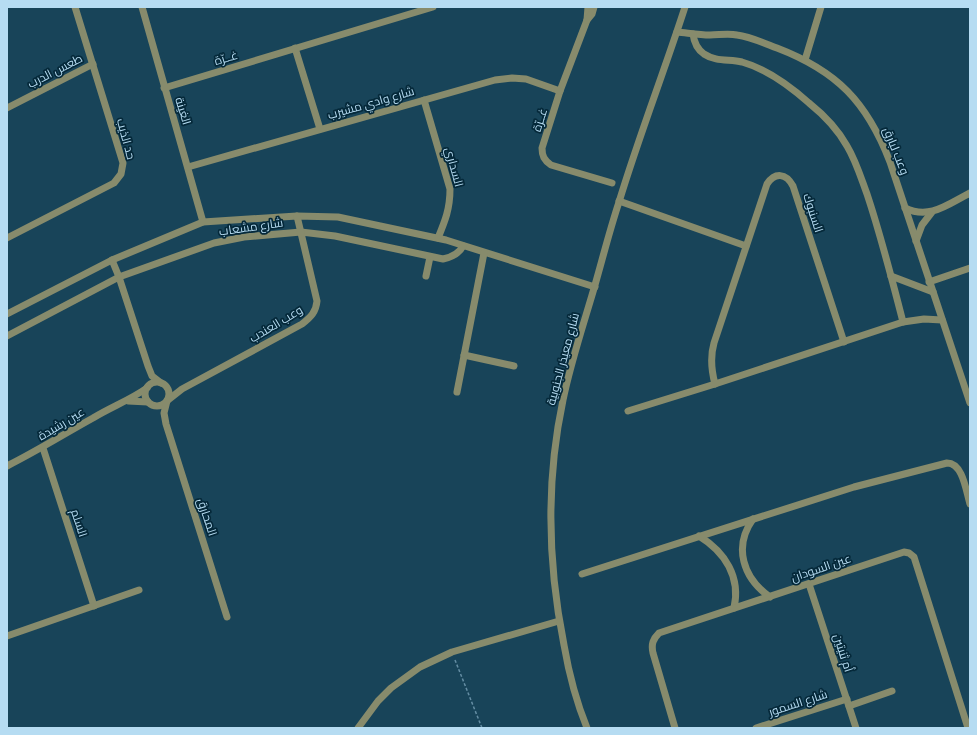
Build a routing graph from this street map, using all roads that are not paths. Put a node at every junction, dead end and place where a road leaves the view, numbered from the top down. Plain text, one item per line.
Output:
1 (75, 7) edge
2 (142, 7) edge
3 (433, 7) edge
4 (588, 7) edge
5 (594, 7) edge
6 (685, 7) edge
7 (821, 7) edge
8 (408, 10) edge
9 (587, 20) junction
10 (677, 32) junction
11 (693, 34) junction
12 (295, 48) junction
13 (806, 60) junction
14 (93, 64) junction
15 (164, 88) junction
16 (560, 91) junction
17 (424, 100) junction
18 (7, 108) edge
19 (320, 130) junction
20 (188, 168) junction
21 (612, 183) dead end
22 (970, 193) edge
23 (619, 202) junction
24 (905, 208) junction
25 (932, 212) junction
26 (297, 216) junction
27 (203, 222) junction
28 (301, 232) junction
29 (7, 238) edge
30 (438, 238) junction
31 (916, 241) junction
32 (463, 246) junction
33 (746, 246) junction
34 (484, 252) junction
35 (430, 257) junction
36 (112, 260) junction
37 (970, 268) edge
38 (426, 276) dead end
39 (891, 276) junction
40 (119, 277) junction
41 (929, 282) junction
42 (595, 287) junction
43 (932, 292) junction
44 (7, 314) edge
45 (942, 320) junction
46 (903, 322) junction
47 (7, 336) edge
48 (844, 342) junction
49 (464, 355) junction
50 (148, 366) junction
51 (514, 366) dead end
52 (163, 384) junction
53 (716, 384) junction
54 (148, 387) junction
55 (182, 389) junction
56 (457, 392) dead end
57 (167, 400) junction
58 (126, 402) junction
59 (970, 403) edge
60 (151, 404) junction
61 (628, 411) dead end
62 (166, 424) junction
63 (43, 448) junction
64 (7, 466) edge
65 (970, 504) edge
66 (753, 519) junction
67 (699, 536) junction
68 (745, 566) junction
69 (731, 571) junction
70 (582, 574) dead end
71 (809, 584) junction
72 (140, 590) dead end
73 (770, 597) junction
74 (94, 606) junction
75 (734, 608) junction
76 (227, 617) dead end
77 (559, 621) junction
78 (7, 636) edge
79 (892, 691) dead end
80 (848, 702) junction
81 (358, 728) edge
82 (587, 728) edge
83 (675, 728) edge
84 (756, 728) edge
85 (856, 728) edge
86 (968, 728) edge

1 - 14 street, حد الذيب
2 - 15 street, الغينة
3 - 8 street, غــرّة
4 - 9 street, غــرّة
5 - 9 street, غــرّة
6 - 10 street, شارع معيذر الجنوبية
7 - 13 street
8 - 12 street, غــرّة
9 - 16 street, غــرّة
10 - 11 street, وعب لبارق
10 - 23 street, شارع معيذر الجنوبية
11 - 13 street, وعب لبارق
11 - 39 street
12 - 15 street, غــرّة
12 - 19 street
13 - 24 street, وعب لبارق
14 - 18 street, طعس الدرب
14 - 29 street, حد الذيب
15 - 20 street, الغينة
16 - 17 street, شارع وادي مشيرب
16 - 21 street, غــرّة
17 - 19 street, شارع وادي مشيرب
17 - 30 street, السداري
19 - 20 street, شارع وادي مشيرب
20 - 27 street, الغينة
22 - 25 street
23 - 33 street
23 - 42 street, شارع معيذر الجنوبية
24 - 25 street
24 - 31 street, وعب لبارق
25 - 31 street
26 - 27 street, شارع مشعاب
26 - 28 street, وعب العندب
26 - 30 street, شارع مشعاب
27 - 36 street, شارع مشعاب
28 - 35 street, شارع مشعاب
28 - 40 street, شارع مشعاب
28 - 55 street, وعب العندب
30 - 32 street, شارع مشعاب
31 - 41 street, وعب لبارق
32 - 34 street, شارع مشعاب
32 - 35 street, شارع مشعاب
33 - 48 street, السنبوك
33 - 53 street, السنبوك
34 - 42 street, شارع مشعاب
34 - 49 street
35 - 38 street
36 - 40 street
36 - 44 street, شارع مشعاب
37 - 41 street
39 - 43 street
39 - 46 street
40 - 47 street, شارع مشعاب
40 - 50 street
41 - 43 street, وعب لبارق
42 - 77 street, شارع معيذر الجنوبية
43 - 45 street, وعب لبارق
45 - 46 street
45 - 59 street, وعب لبارق
46 - 48 street
48 - 53 street
49 - 51 street
49 - 56 street
50 - 52 street
50 - 54 street
52 - 54 street
52 - 55 street
52 - 57 street
53 - 61 street
54 - 58 street, عين رشيدة
54 - 60 street
55 - 57 street, وعب العندب
57 - 60 street
57 - 62 street, المحارق
58 - 60 street, عين رشيدة
58 - 63 street, عين رشيدة
60 - 62 street, المحارق
62 - 76 street, المحارق
63 - 64 street, عين رشيدة
63 - 74 street, السلم
65 - 66 street
66 - 67 street
66 - 68 street
67 - 69 street
67 - 70 street
68 - 69 street
68 - 73 street
69 - 75 street
71 - 73 street, عين السودان
71 - 80 street, أم ثنيتين
71 - 86 street, عين السودان
72 - 74 street
73 - 75 street, عين السودان
74 - 78 street
75 - 83 street, عين السودان
77 - 81 street
77 - 82 street, شارع معيذر الجنوبية
79 - 80 street, شارع السمور
80 - 84 street, شارع السمور
80 - 85 street, أم ثنيتين

